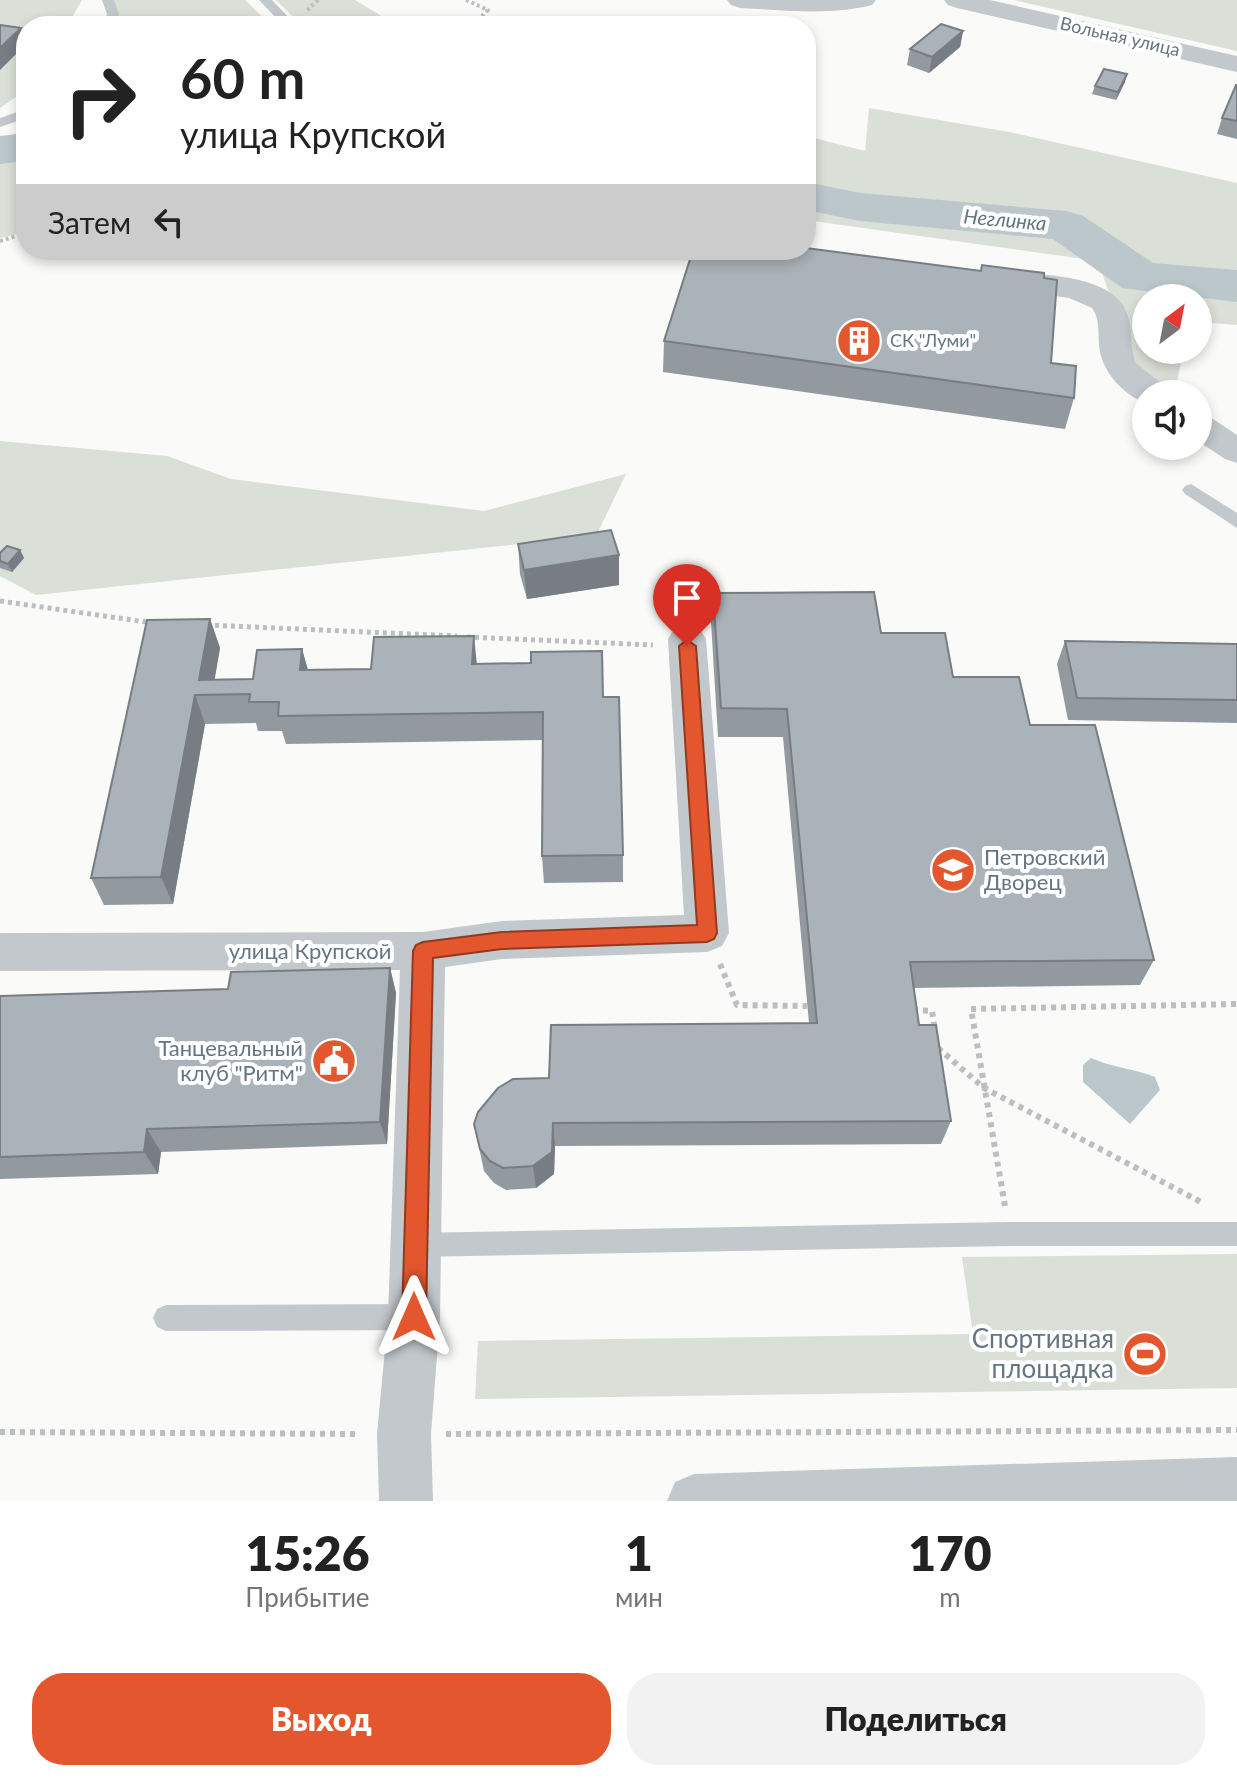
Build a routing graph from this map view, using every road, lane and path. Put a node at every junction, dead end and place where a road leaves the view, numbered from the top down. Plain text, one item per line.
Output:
1 (265, 0) edge
2 (466, 0) edge
3 (740, 0) edge
4 (863, 0) edge
5 (957, 0) edge
6 (281, 16) edge
7 (482, 16) edge
8 (1237, 64) edge
9 (972, 276) edge
10 (1132, 380) edge
11 (1212, 434) edge
12 (1237, 451) edge
13 (1191, 490) dead end
14 (1237, 522) edge
15 (0, 601) edge
16 (156, 623) edge
17 (204, 625) edge
18 (687, 642) joint
19 (707, 933) junction
20 (423, 951) junction
21 (0, 952) edge
22 (1237, 1004) edge
23 (807, 1006) dead end
24 (905, 1009) edge
25 (984, 1088) junction
26 (1209, 1207) dead end
27 (1010, 1234) junction
28 (1237, 1234) edge
29 (415, 1245) junction
30 (414, 1317) junction
31 (166, 1318) dead end
32 (1237, 1430) edge
33 (0, 1432) edge
34 (404, 1434) junction
35 (1228, 1490) edge
36 (406, 1501) edge
37 (694, 1501) edge

1 - 6 lane
2 - 7 path
3 - 4 street
5 - 8 street, Вольная улица
9 - 10 street
11 - 12 street
13 - 14 lane
15 - 16 path
17 - 18 path
18 - 19 street
19 - 20 street, улица Крупской
19 - 23 path
20 - 21 street, улица Крупской
20 - 29 street
22 - 25 path
24 - 25 path
25 - 26 path
25 - 27 path
27 - 28 lane
27 - 29 lane
29 - 30 street
30 - 31 lane
30 - 34 street
32 - 34 path
33 - 34 path
34 - 36 street
35 - 37 street

